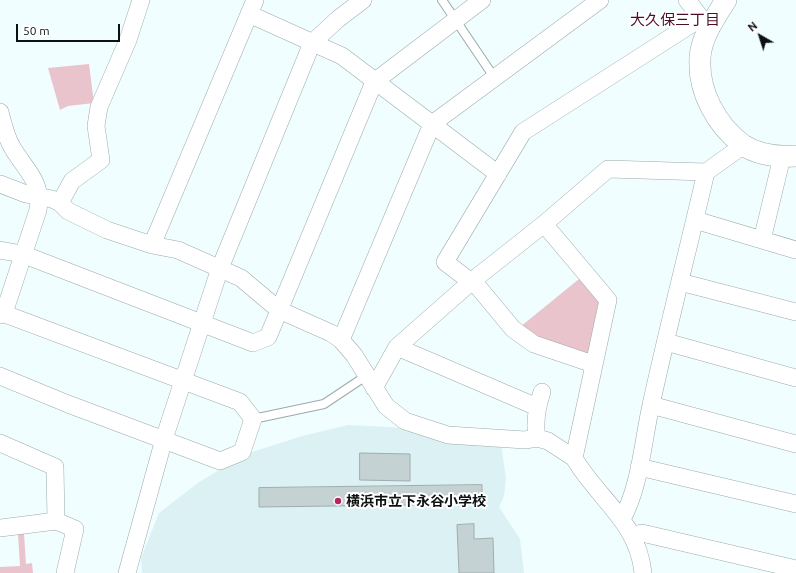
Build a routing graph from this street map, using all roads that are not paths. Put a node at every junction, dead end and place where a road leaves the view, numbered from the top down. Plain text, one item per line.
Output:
1 (141, 0) edge
2 (363, 0) edge
3 (442, 0) edge
4 (482, 0) edge
5 (600, 0) edge
6 (687, 0) edge
7 (726, 0) edge
8 (252, 7) edge
9 (455, 20) junction
10 (705, 23) junction
11 (312, 43) junction
12 (494, 77) junction
13 (374, 82) junction
14 (0, 112) edge
15 (432, 124) junction
16 (744, 145) junction
17 (789, 157) edge
18 (706, 172) junction
19 (498, 174) junction
20 (0, 184) edge
21 (40, 196) junction
22 (60, 203) junction
23 (695, 220) junction
24 (544, 224) junction
25 (762, 240) junction
26 (152, 245) junction
27 (0, 250) edge
28 (796, 250) edge
29 (22, 254) junction
30 (220, 268) junction
31 (472, 281) junction
32 (680, 282) junction
33 (279, 310) junction
34 (796, 312) edge
35 (1, 314) edge
36 (202, 324) junction
37 (340, 340) junction
38 (666, 342) junction
39 (397, 347) junction
40 (594, 364) junction
41 (0, 376) edge
42 (796, 378) edge
43 (183, 381) junction
44 (370, 382) junction
45 (651, 405) junction
46 (253, 419) junction
47 (537, 438) junction
48 (164, 439) junction
49 (0, 443) edge
50 (796, 444) edge
51 (574, 458) junction
52 (639, 467) junction
53 (796, 504) edge
54 (622, 519) junction
55 (56, 521) junction
56 (0, 528) edge
57 (633, 535) junction
58 (796, 569) edge
59 (65, 573) edge
60 (127, 573) edge
61 (643, 573) edge

1 - 22 street
2 - 11 street
3 - 9 lane
4 - 9 street
5 - 12 street
6 - 10 street
7 - 10 street
8 - 11 street
8 - 26 street
9 - 12 lane
9 - 13 street
10 - 16 street
10 - 19 street
11 - 13 street
11 - 30 street
12 - 15 street
13 - 15 street
13 - 33 street
14 - 21 street
15 - 19 street
15 - 37 street
16 - 17 street
16 - 18 street
17 - 25 street
18 - 23 street
18 - 24 street
19 - 31 street
20 - 21 street
21 - 22 street
21 - 29 street
22 - 26 street
23 - 25 street
23 - 32 street
24 - 31 street
24 - 40 street
25 - 28 street
26 - 30 street
27 - 29 street
29 - 35 street
29 - 36 street
30 - 33 street
30 - 36 street
31 - 39 street
31 - 40 street
32 - 34 street
32 - 38 street
33 - 36 street
33 - 37 street
35 - 43 street
36 - 43 street
37 - 44 street
38 - 42 street
38 - 45 street
39 - 44 street
39 - 47 street
40 - 51 street
41 - 48 street
43 - 46 street
43 - 48 street
44 - 46 lane
44 - 47 street
45 - 50 street
45 - 52 street
46 - 48 street
47 - 51 street
48 - 60 street
49 - 55 street
51 - 54 street
52 - 53 street
52 - 54 street
54 - 57 street
55 - 56 street
55 - 59 street
57 - 58 street
57 - 61 street

